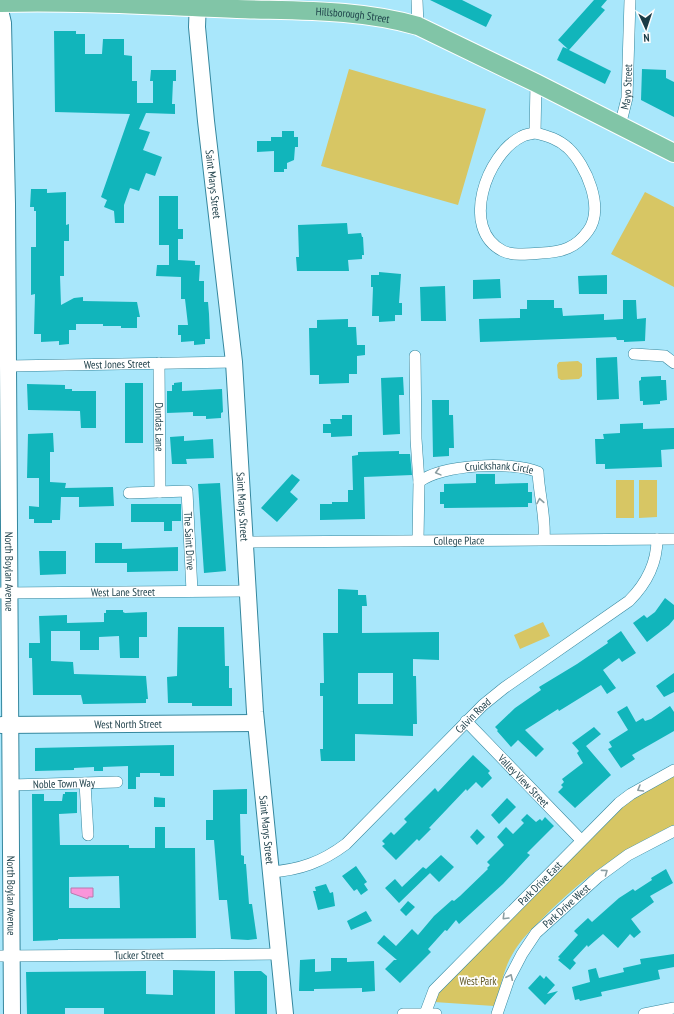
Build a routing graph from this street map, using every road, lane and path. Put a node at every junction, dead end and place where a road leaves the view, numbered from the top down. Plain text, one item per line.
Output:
1 (417, 0) edge
2 (630, 0) edge
3 (0, 3) edge
4 (198, 4) edge
5 (0, 10) edge
6 (418, 26) junction
7 (536, 83) junction
8 (620, 126) junction
9 (536, 133) junction
10 (674, 153) edge
11 (4, 204) edge
12 (634, 354) dead end
13 (415, 356) dead end
14 (234, 362) junction
15 (160, 363) junction
16 (674, 363) edge
17 (4, 366) edge
18 (419, 482) junction
19 (130, 492) dead end
20 (160, 492) junction
21 (544, 539) junction
22 (657, 539) junction
23 (674, 539) edge
24 (418, 540) junction
25 (244, 542) junction
26 (192, 591) junction
27 (247, 591) junction
28 (5, 593) edge
29 (466, 721) junction
30 (256, 723) junction
31 (5, 725) edge
32 (674, 770) edge
33 (116, 782) dead end
34 (85, 783) junction
35 (11, 785) junction
36 (674, 831) edge
37 (88, 835) dead end
38 (581, 840) junction
39 (270, 872) junction
40 (278, 954) junction
41 (6, 956) edge
42 (674, 1008) edge
43 (12, 1014) edge
44 (285, 1014) edge
45 (403, 1014) edge
46 (425, 1014) edge
47 (436, 1014) edge
48 (497, 1014) edge
49 (644, 1014) edge

1 - 6 street
2 - 8 street, Mayo Street
3 - 4 main road, Hillsborough Street
4 - 6 main road, Hillsborough Street
4 - 14 street, Saint Marys Street
5 - 11 street, North Boylan Avenue
6 - 7 main road, Hillsborough Street
7 - 8 main road, Hillsborough Street
7 - 9 street
8 - 10 main road, Hillsborough Street
9 - 9 street
11 - 17 street, North Boylan Avenue
12 - 16 street
13 - 18 street
14 - 15 street, West Jones Street
14 - 25 street, Saint Marys Street
15 - 17 street, West Jones Street
15 - 20 street, Dundas Lane
17 - 28 street, North Boylan Avenue
21 -> 18 street, Cruickshank Circle
18 - 24 street
19 - 20 street
20 - 26 street, The Saint Drive
21 - 22 street, College Place
21 - 24 street, College Place
22 - 23 street, College Place
22 - 29 street, Calvin Road
24 - 25 street, College Place
25 - 27 street, Saint Marys Street
26 - 27 street, West Lane Street
26 - 28 street, West Lane Street
27 - 30 street, Saint Marys Street
28 - 31 street, North Boylan Avenue
29 - 38 street, Valley View Street
29 - 39 street, Calvin Road
30 - 31 street, West North Street
30 - 39 street, Saint Marys Street
31 - 35 street, North Boylan Avenue
32 -> 38 street, Park Drive East
33 - 34 street, Noble Town Way
34 - 35 street, Noble Town Way
34 - 37 street
35 - 41 street, North Boylan Avenue
48 -> 36 street, Park Drive West
38 -> 46 street, Park Drive East
39 - 40 street, Saint Marys Street
40 - 41 street, Tucker Street
40 - 44 street, Saint Marys Street
41 - 43 street, North Boylan Avenue
42 - 49 street
45 - 46 street
46 - 47 street

